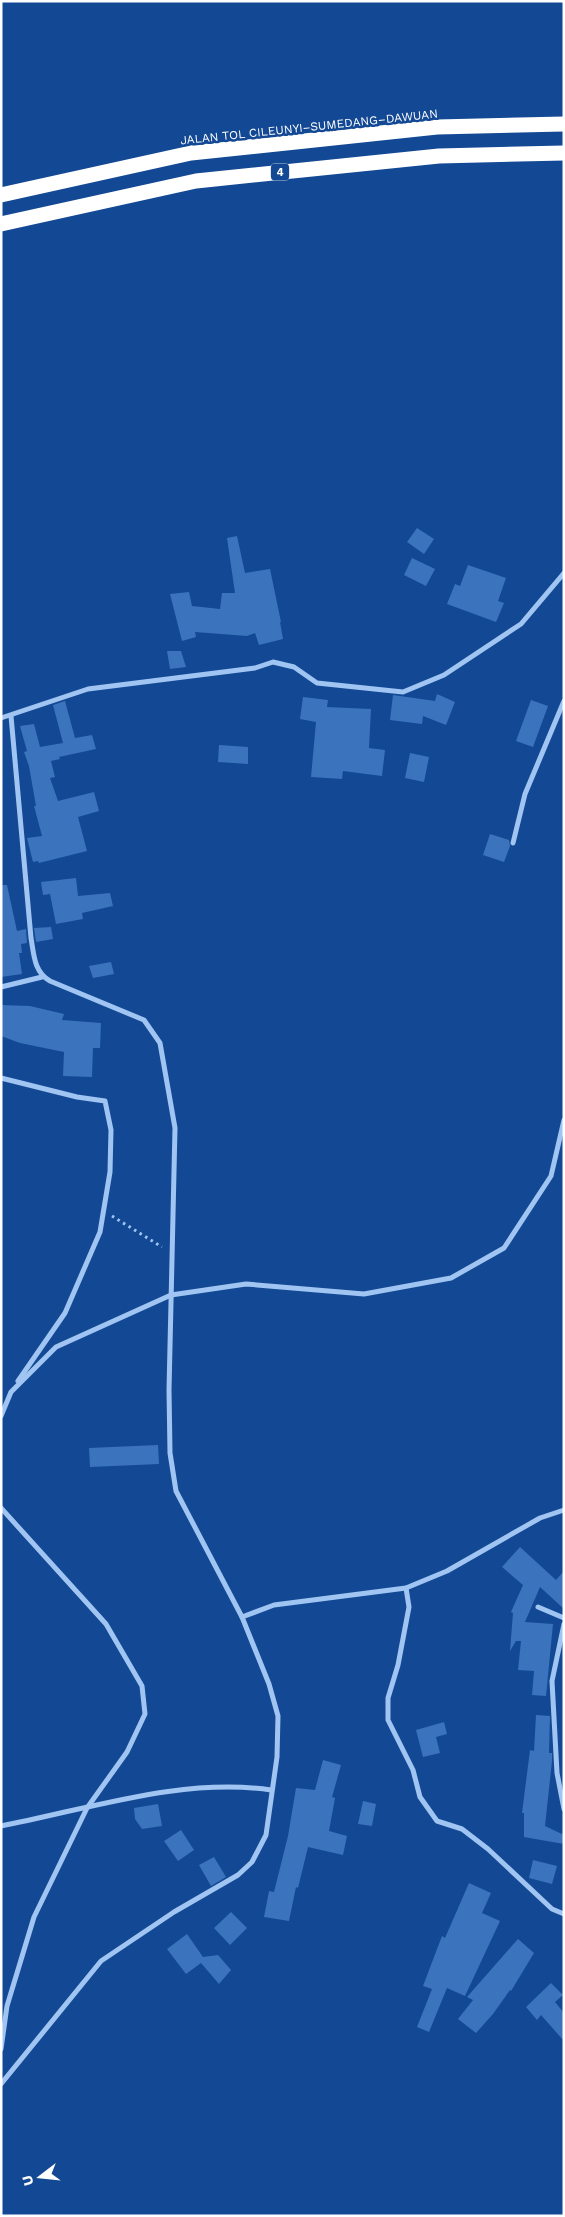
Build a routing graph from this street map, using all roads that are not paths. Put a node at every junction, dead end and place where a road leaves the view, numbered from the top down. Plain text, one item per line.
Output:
1 (564, 124) edge
2 (564, 152) edge
3 (1, 195) edge
4 (1, 224) edge
5 (564, 573) edge
6 (564, 701) edge
7 (11, 716) junction
8 (1, 718) edge
9 (513, 843) dead end
10 (42, 977) junction
11 (1, 986) edge
12 (1, 1078) edge
13 (564, 1120) edge
14 (172, 1295) junction
15 (11, 1392) junction
16 (1, 1416) edge
17 (1, 1508) edge
18 (564, 1510) edge
19 (406, 1588) junction
20 (538, 1607) dead end
21 (242, 1617) junction
22 (564, 1618) edge
23 (564, 1624) edge
24 (271, 1790) junction
25 (86, 1808) junction
26 (564, 1809) edge
27 (1, 1826) edge
28 (564, 1914) edge
29 (1, 2050) edge
30 (1, 2084) edge

1 - 3 highway, JALAN TOL CILEUNYI–SUMEDANG–DAWUAN
2 - 4 highway, 4
5 - 7 street
6 - 9 street
7 - 8 street
7 - 10 street
10 - 11 street
10 - 14 street
12 - 15 street
13 - 14 street
14 - 15 street
14 - 21 street
15 - 16 street
17 - 25 street
18 - 19 street
19 - 21 street
19 - 28 street
20 - 22 street
21 - 24 street
23 - 26 street
24 - 25 street
24 - 30 street
25 - 27 street
25 - 29 street

